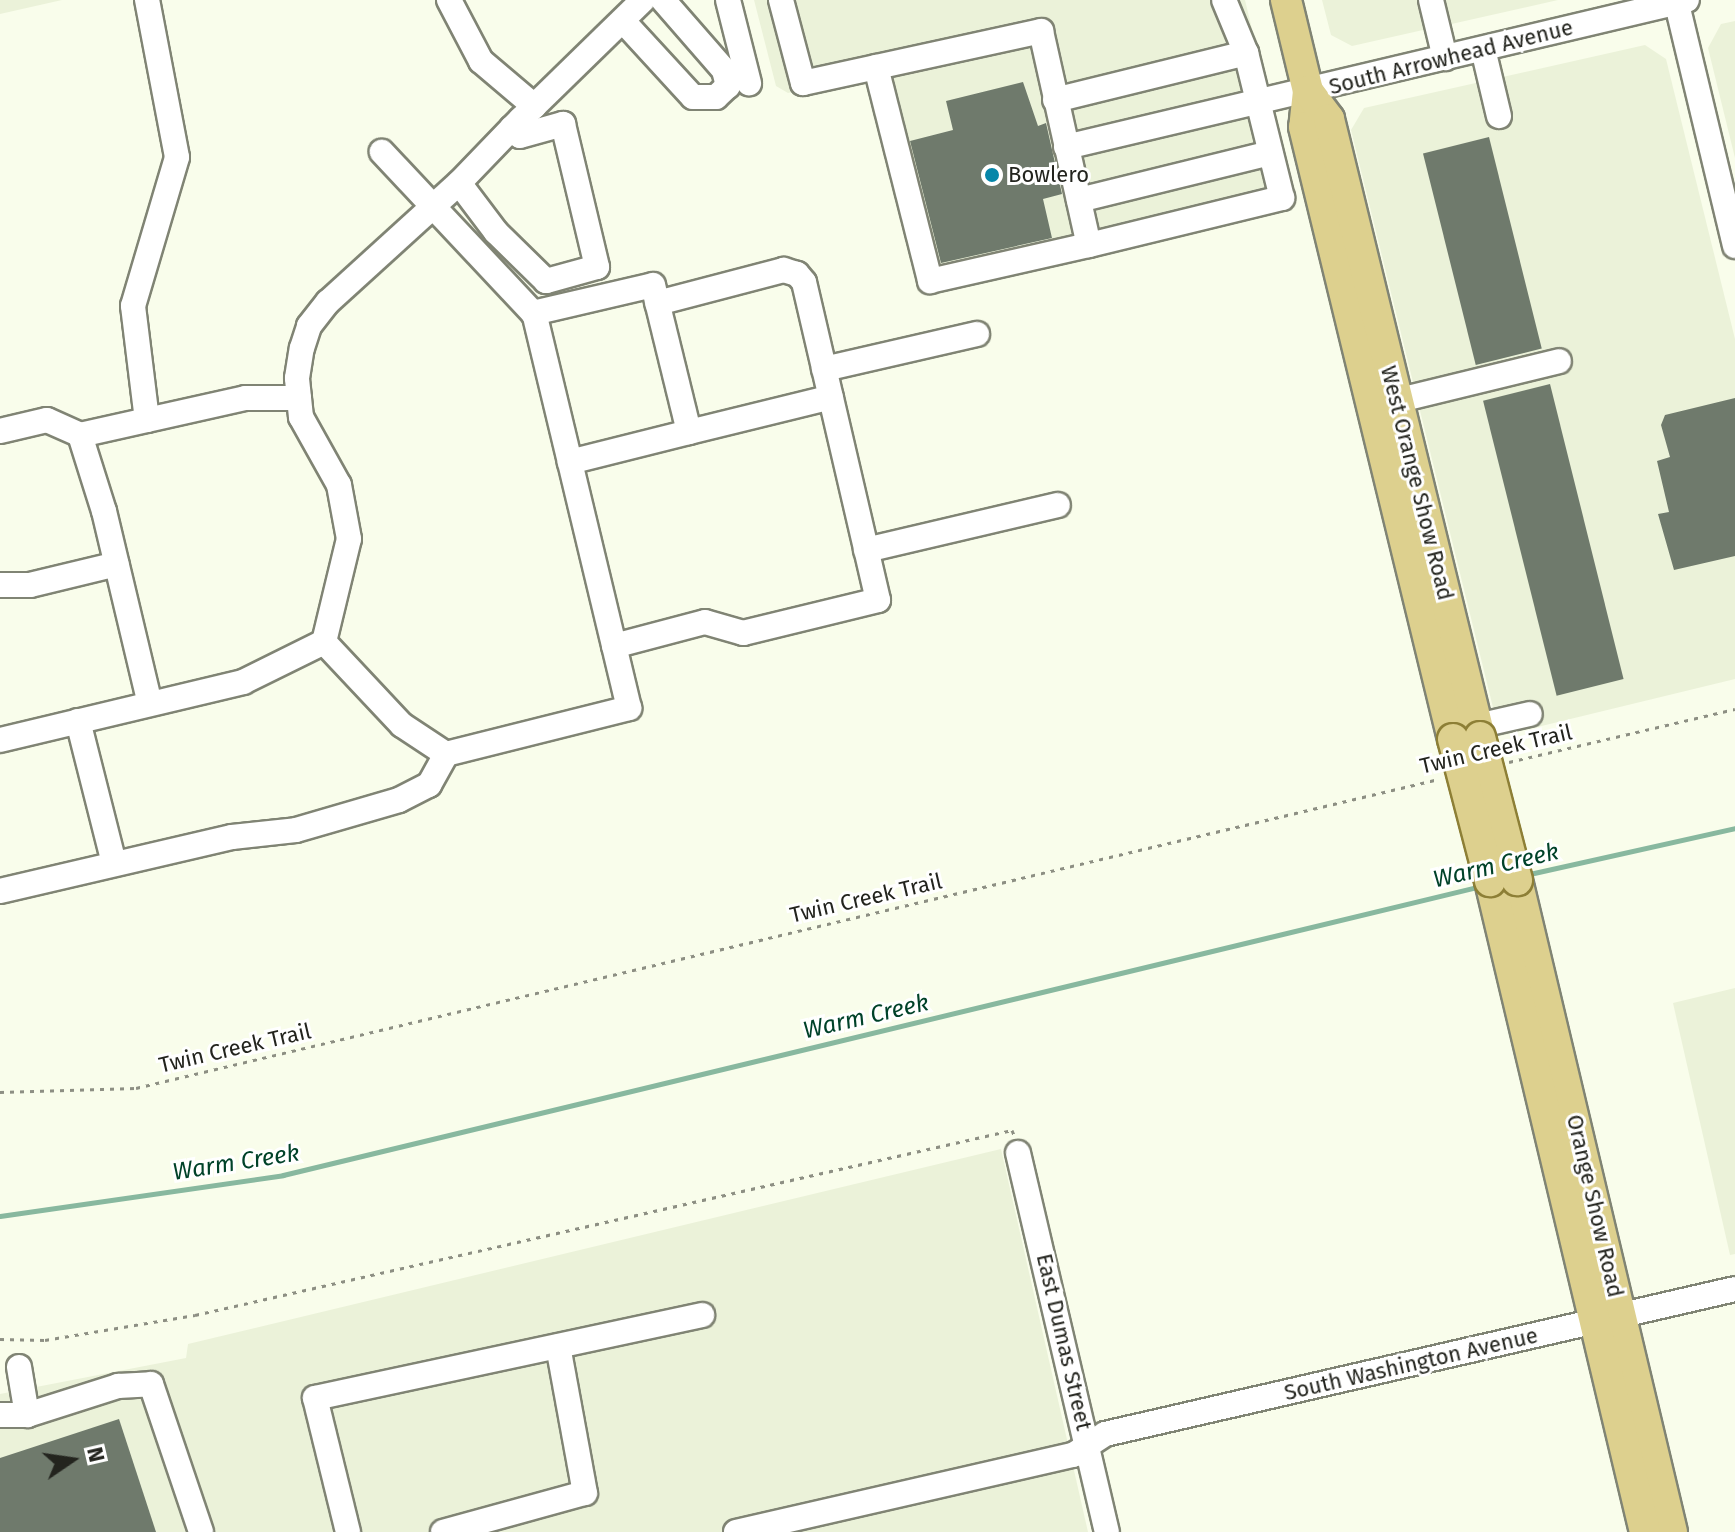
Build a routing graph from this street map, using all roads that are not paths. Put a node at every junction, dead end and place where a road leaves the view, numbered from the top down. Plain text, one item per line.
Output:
1 (147, 0) edge
2 (449, 0) edge
3 (643, 0) edge
4 (663, 0) edge
5 (728, 0) edge
6 (781, 0) edge
7 (1224, 0) edge
8 (1286, 0) edge
9 (1431, 0) edge
10 (1680, 1) edge
11 (623, 21) junction
12 (1483, 49) junction
13 (1246, 53) junction
14 (1445, 58) junction
15 (876, 67) junction
16 (749, 83) dead end
17 (1308, 91) junction
18 (1055, 100) junction
19 (1258, 103) junction
20 (1499, 116) dead end
21 (522, 118) junction
22 (1066, 147) junction
23 (382, 152) dead end
24 (1270, 153) junction
25 (459, 183) junction
26 (1079, 200) junction
27 (432, 204) junction
28 (1089, 245) junction
29 (1735, 246) edge
30 (657, 303) junction
31 (533, 313) junction
32 (977, 334) dead end
33 (1559, 361) dead end
34 (824, 369) junction
35 (831, 397) junction
36 (299, 398) junction
37 (1384, 404) junction
38 (147, 420) junction
39 (0, 431) edge
40 (689, 432) junction
41 (80, 435) junction
42 (570, 462) junction
43 (1058, 505) dead end
44 (866, 550) junction
45 (117, 564) junction
46 (0, 585) edge
47 (324, 642) junction
48 (614, 646) junction
49 (150, 704) junction
50 (1530, 714) dead end
51 (78, 721) junction
52 (1470, 734) junction
53 (0, 740) edge
54 (446, 754) junction
55 (114, 863) junction
56 (1504, 881) joint
57 (0, 891) edge
58 (1018, 1153) road end
59 (1735, 1289) edge
60 (702, 1315) dead end
61 (1609, 1319) junction
62 (558, 1346) junction
63 (19, 1367) dead end
64 (0, 1415) edge
65 (27, 1415) junction
66 (1088, 1443) junction
67 (201, 1532) edge
68 (348, 1532) edge
69 (443, 1532) edge
70 (736, 1532) edge
71 (1107, 1532) edge
72 (1645, 1532) edge
73 (1672, 1532) edge

1 - 38 street
2 - 21 street
3 - 11 street
4 - 11 street
5 - 16 street
6 - 15 street
7 - 13 street
8 - 17 main road, West Orange Show Road
9 - 14 street
10 - 12 street, South Arrowhead Avenue
10 - 29 street
11 - 21 street
12 - 14 street, South Arrowhead Avenue
12 - 20 street
13 - 18 street
13 - 19 street
14 - 17 street, South Arrowhead Avenue
15 - 18 street
15 - 28 street
17 - 19 street, South Arrowhead Avenue
17 - 37 main road, West Orange Show Road
18 - 22 street
19 - 22 street, South Arrowhead Avenue
19 - 24 street
21 - 25 street
21 - 25 street
22 - 26 street
23 - 27 street
24 - 26 street
24 - 28 street
25 - 27 street
26 - 28 street
27 - 31 street
27 - 36 street
30 - 31 street
30 - 34 street
30 - 40 street
31 - 42 street
32 - 34 street
33 - 37 street
34 - 35 street
35 - 40 street
35 - 44 street
36 - 38 street
36 - 47 street
37 - 52 main road, West Orange Show Road
38 - 41 street
39 - 41 street
40 - 42 street
41 - 45 street
42 - 48 street
43 - 44 street
44 - 48 street
45 - 46 street
45 - 49 street
47 - 49 street
47 - 54 street
48 - 54 street
49 - 51 street
50 - 52 street
51 - 53 street
51 - 55 street
52 - 56 main road, West Orange Show Road, bridge
54 - 55 street
55 - 57 street
56 - 61 main road, Orange Show Road
58 - 66 street, East Dumas Street
59 - 61 street, South Washington Avenue
60 - 62 street
61 - 66 street, South Washington Avenue
61 - 72 main road, Orange Show Road
61 - 73 main road, Orange Show Road
62 - 68 street
62 - 69 street
63 - 65 street
64 - 65 street
65 - 67 street
66 - 70 street, South Washington Avenue
66 - 71 street, East Dumas Street

